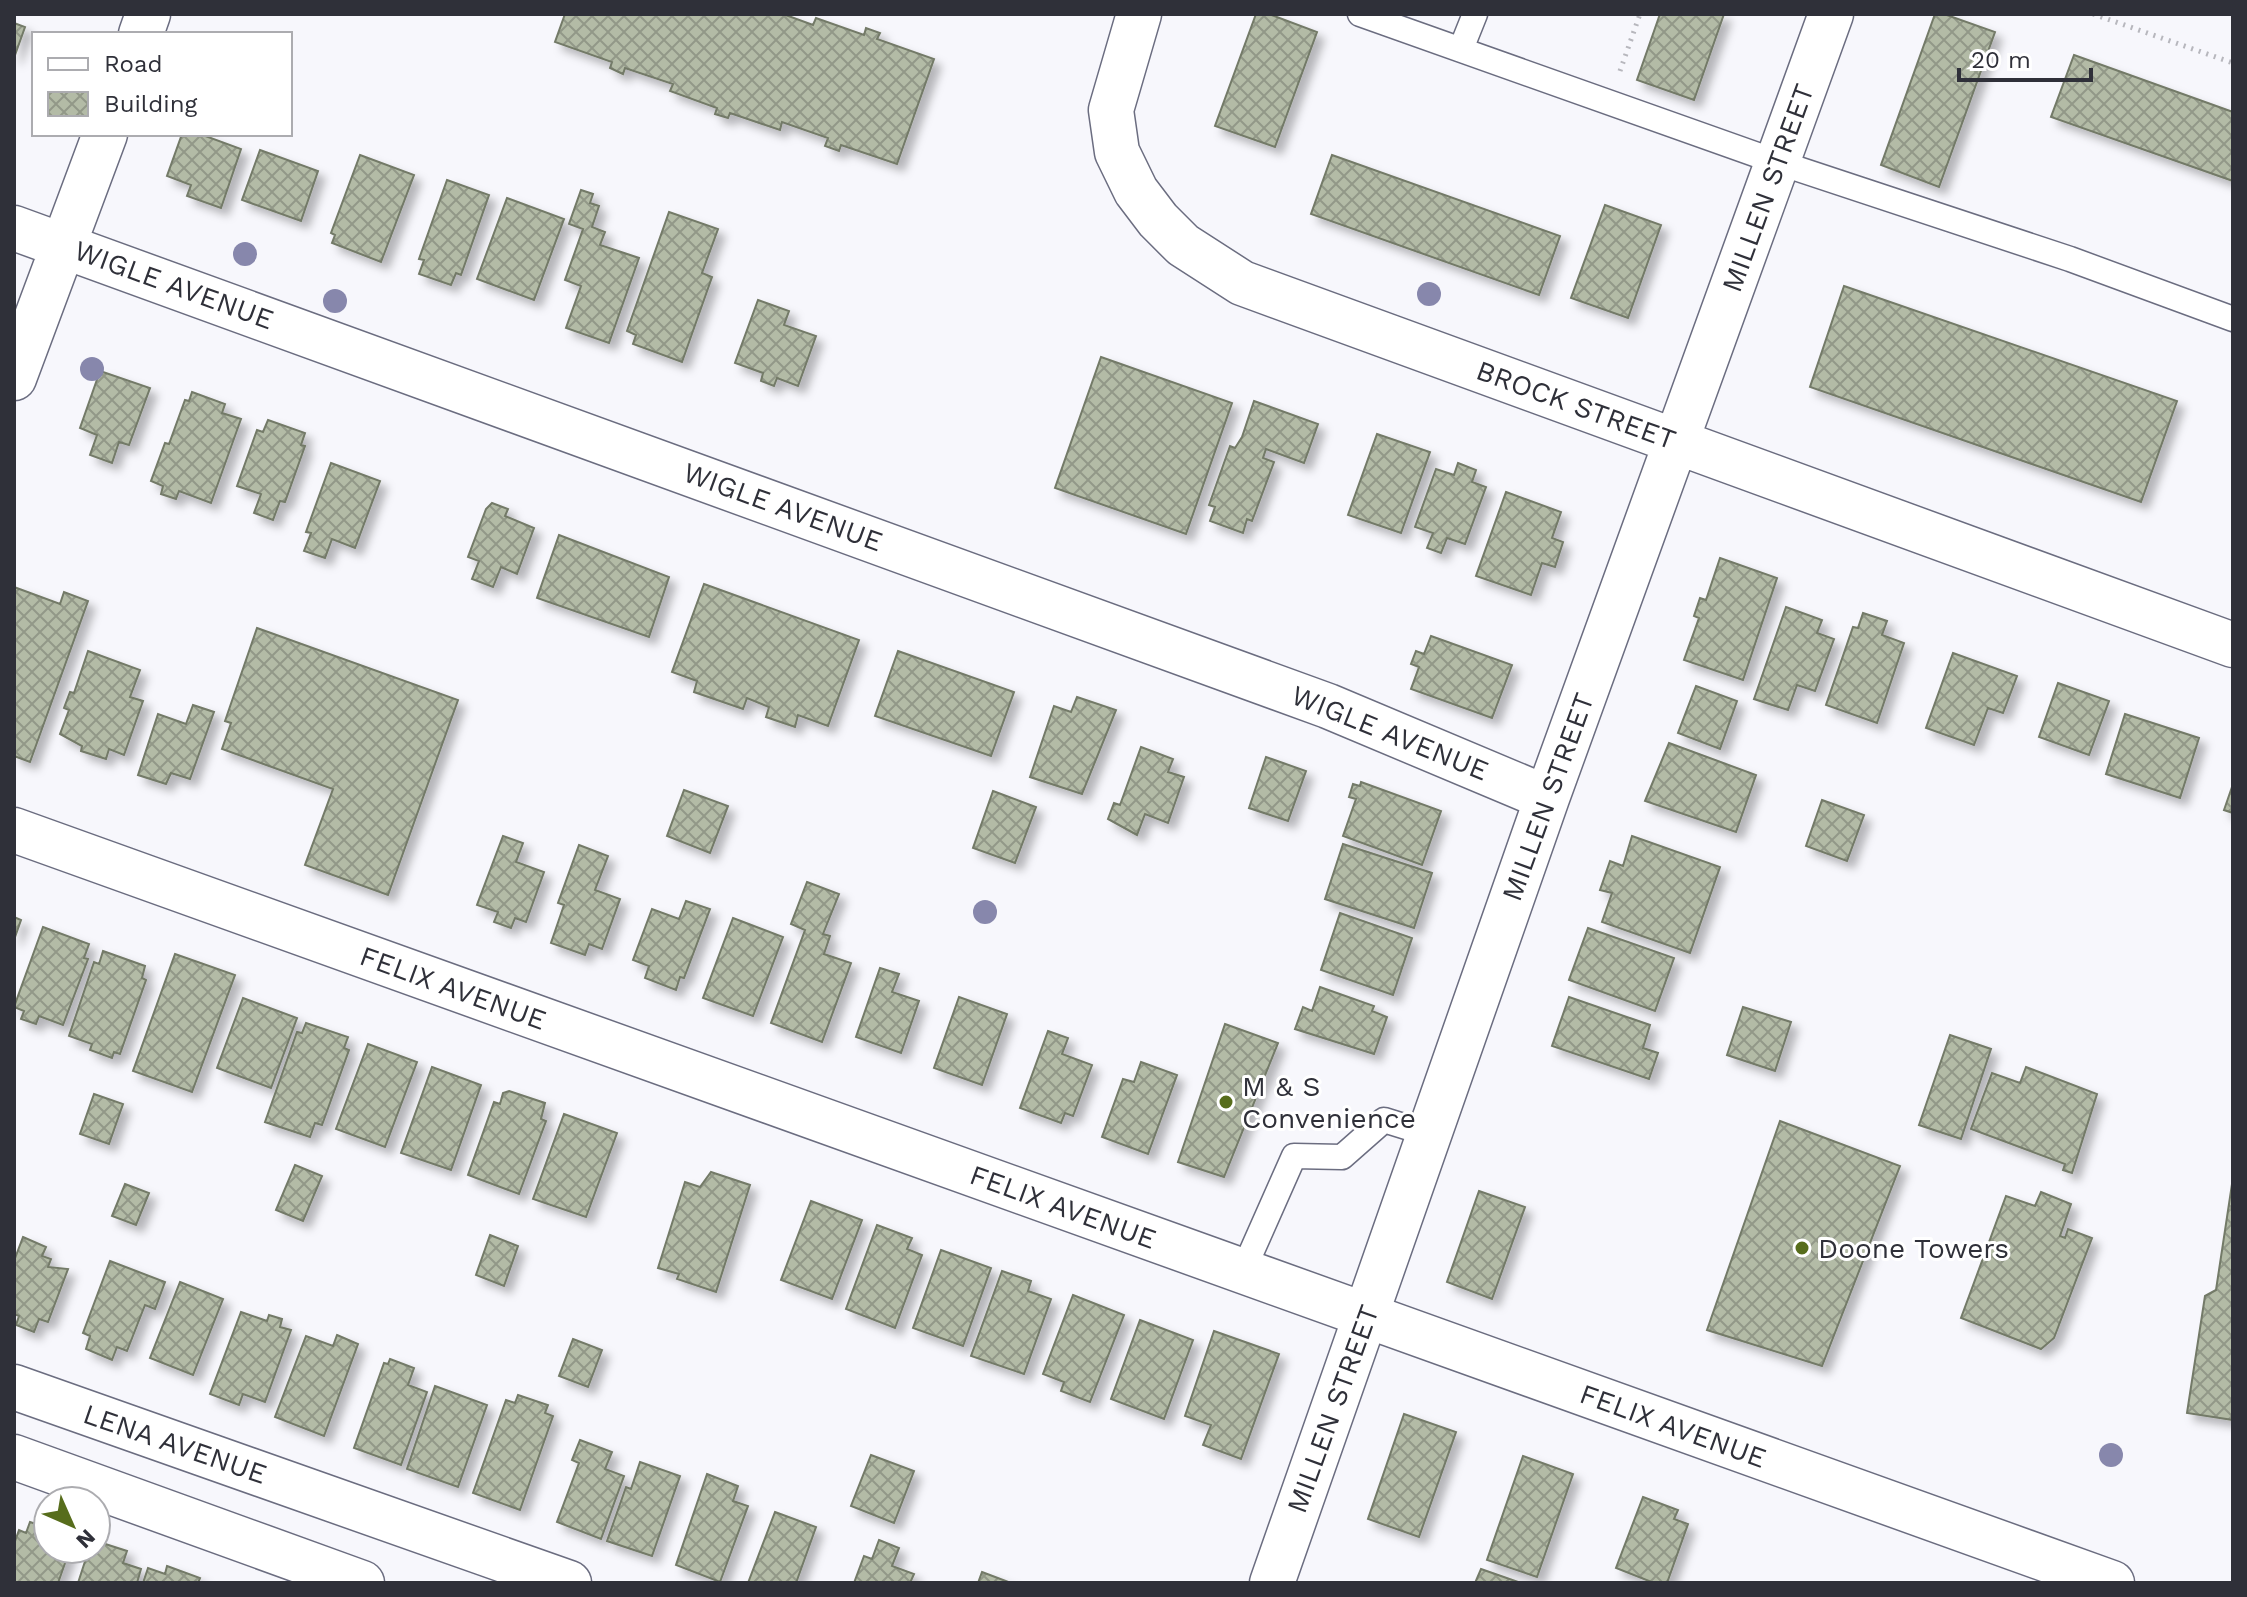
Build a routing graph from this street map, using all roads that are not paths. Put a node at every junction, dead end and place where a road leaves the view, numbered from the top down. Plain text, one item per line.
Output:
1 (1360, 14) edge
2 (1475, 14) edge
3 (1831, 14) edge
4 (1128, 17) edge
5 (1461, 49) junction
6 (104, 136) edge
7 (1777, 162) junction
8 (14, 228) edge
9 (64, 246) junction
10 (2233, 319) edge
11 (14, 378) edge
12 (1677, 442) junction
13 (2233, 645) edge
14 (1547, 798) junction
15 (14, 830) edge
16 (1429, 1134) junction
17 (1243, 1271) junction
18 (1366, 1316) junction
19 (14, 1387) edge
20 (14, 1457) edge
21 (336, 1501) junction
22 (310, 1565) junction
23 (362, 1583) edge
24 (569, 1583) edge
25 (1272, 1583) edge
26 (2112, 1583) edge

1 - 5 lane
2 - 5 lane
3 - 7 street, MILLEN STREET
4 - 12 street, BROCK STREET
5 - 7 lane
6 - 9 street
7 - 10 lane
7 - 12 street, MILLEN STREET
8 - 9 street, WIGLE AVENUE
9 - 11 street
9 - 14 street, WIGLE AVENUE
12 - 13 street, BROCK STREET
12 - 14 street, MILLEN STREET
14 - 16 street, MILLEN STREET
15 - 17 street, FELIX AVENUE
16 - 17 lane
16 - 18 street, MILLEN STREET
17 - 18 street, FELIX AVENUE
18 - 25 street, MILLEN STREET
18 - 26 street, FELIX AVENUE
19 - 21 street, LENA AVENUE
20 - 22 street
21 - 22 street
21 - 24 street, LENA AVENUE
22 - 23 street

